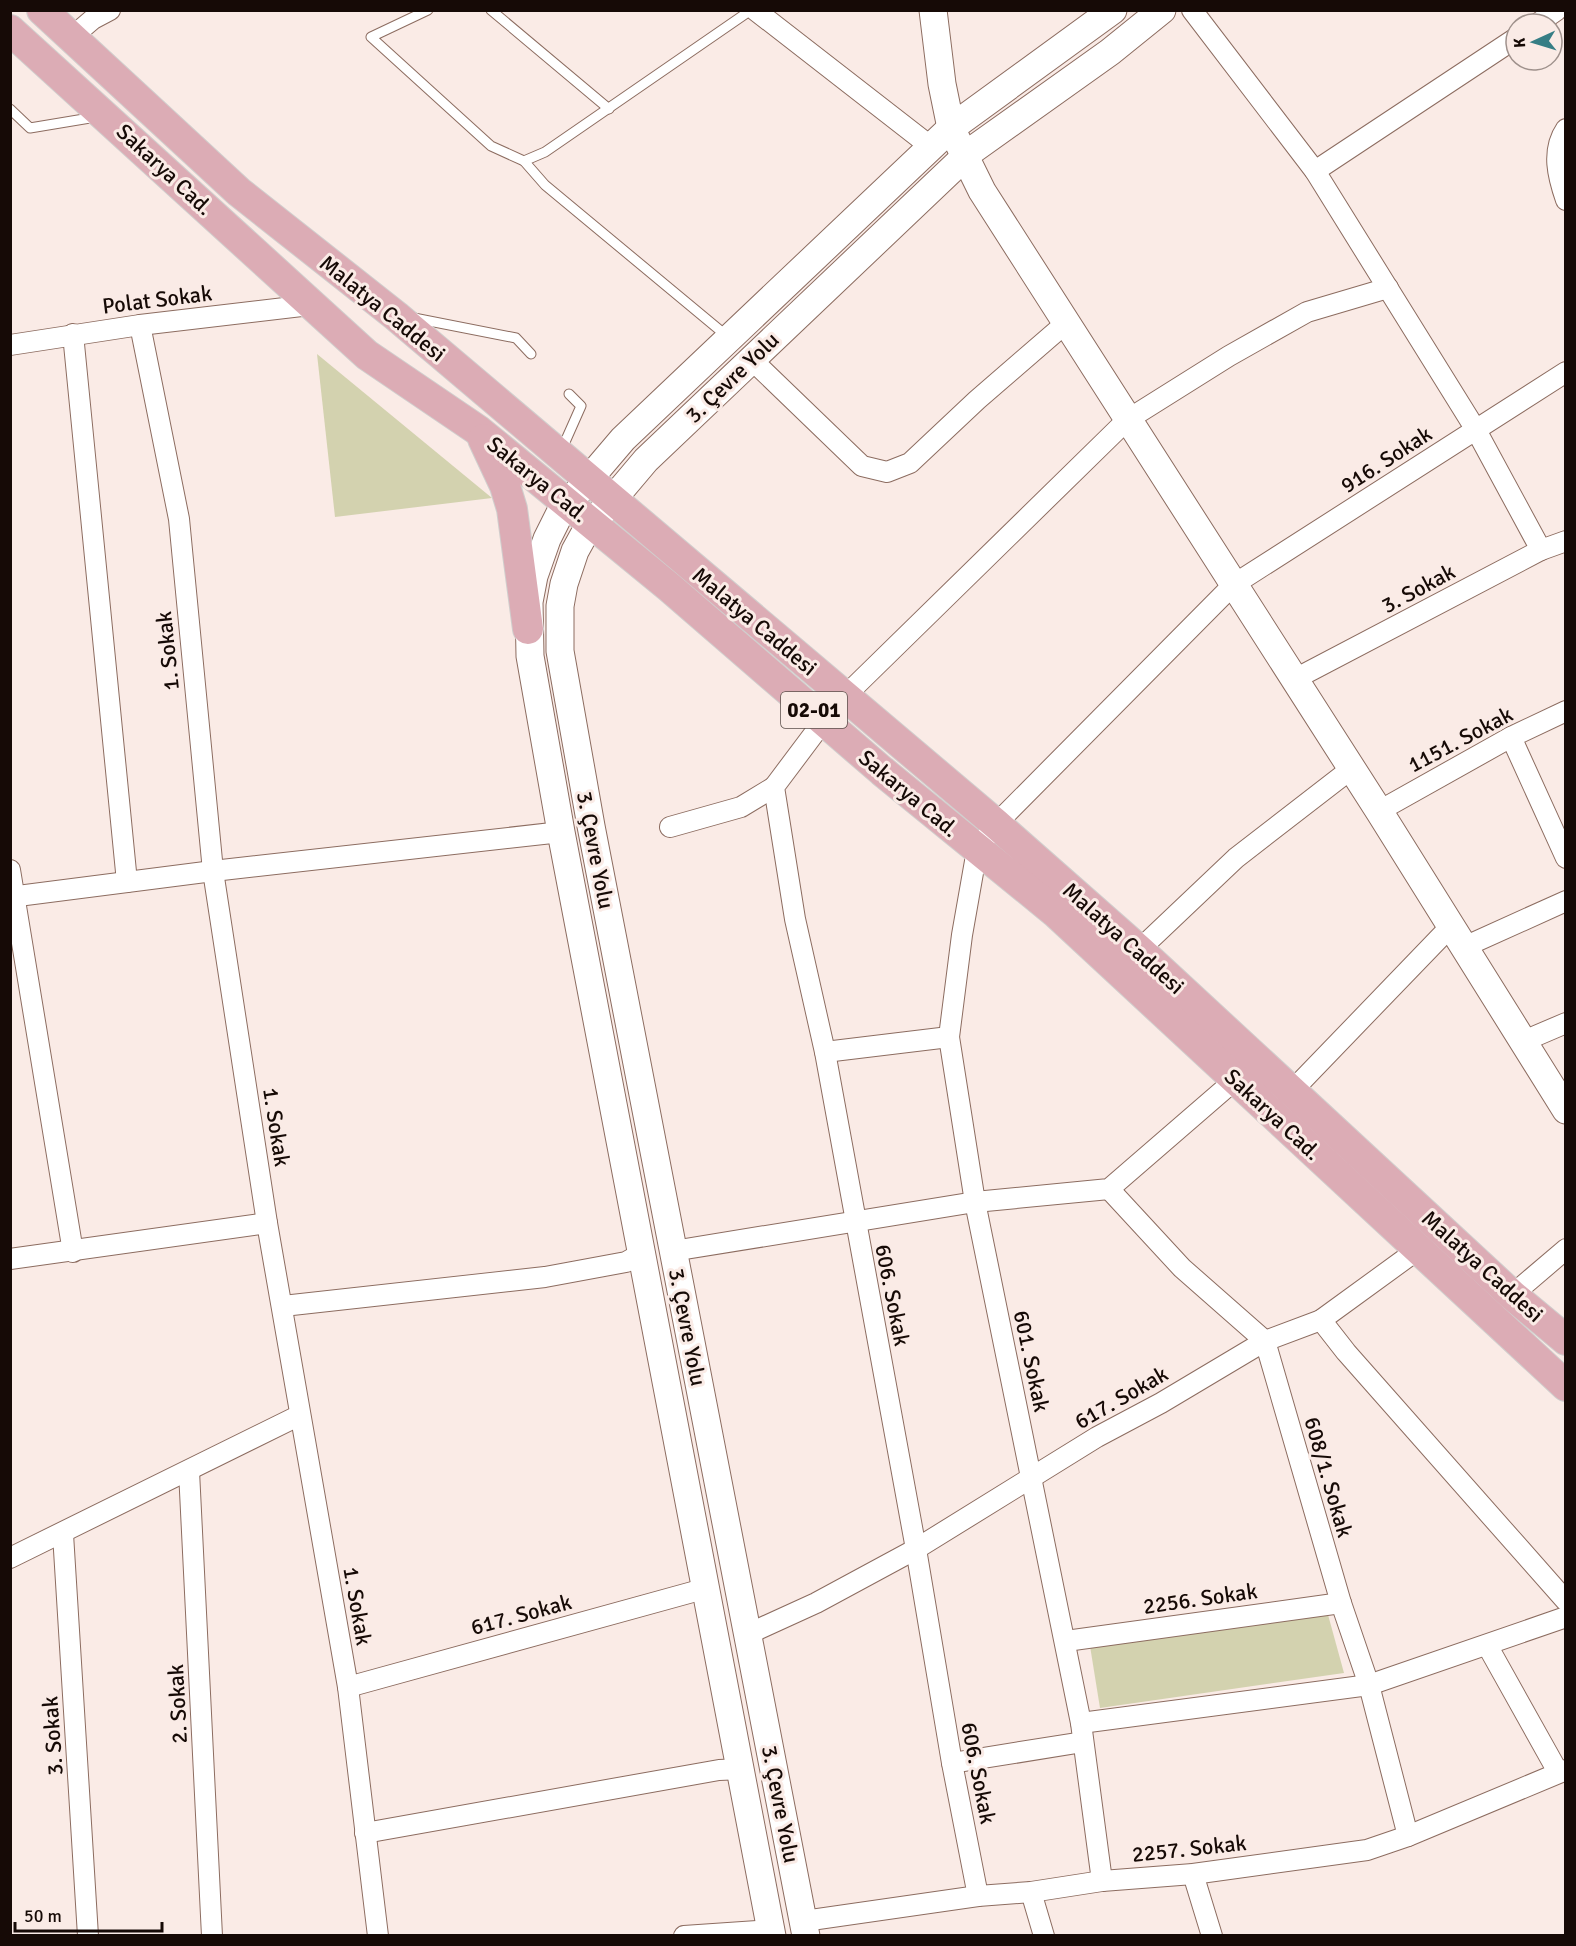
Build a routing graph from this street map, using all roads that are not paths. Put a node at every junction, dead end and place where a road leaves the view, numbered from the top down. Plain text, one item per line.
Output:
1 (42, 10) edge
2 (110, 10) edge
3 (428, 10) edge
4 (491, 10) edge
5 (753, 10) edge
6 (933, 10) edge
7 (1113, 10) edge
8 (1162, 10) edge
9 (1192, 10) edge
10 (10, 30) edge
11 (72, 37) junction
12 (1504, 46) edge
13 (143, 103) junction
14 (609, 109) junction
15 (10, 110) edge
16 (114, 121) junction
17 (951, 128) junction
18 (1566, 129) edge
19 (930, 146) junction
20 (964, 158) junction
21 (524, 161) junction
22 (209, 164) junction
23 (1315, 171) junction
24 (186, 189) junction
25 (1566, 200) edge
26 (1388, 288) junction
27 (310, 305) junction
28 (396, 316) junction
29 (1066, 323) junction
30 (140, 325) junction
31 (74, 334) junction
32 (729, 338) junction
33 (10, 345) edge
34 (531, 354) dead end
35 (751, 359) junction
36 (1566, 372) edge
37 (569, 394) dead end
38 (1127, 420) junction
39 (1476, 430) junction
40 (479, 431) junction
41 (559, 456) junction
42 (589, 481) junction
43 (612, 500) junction
44 (569, 504) junction
45 (592, 524) junction
46 (1566, 541) edge
47 (1541, 550) junction
48 (1233, 585) junction
49 (528, 629) junction
50 (1293, 680) junction
51 (845, 696) junction
52 (1566, 711) edge
53 (825, 719) junction
54 (1511, 737) junction
55 (1351, 769) junction
56 (774, 788) junction
57 (1378, 811) junction
58 (996, 824) junction
59 (670, 827) dead end
60 (561, 832) junction
61 (977, 850) junction
62 (1566, 858) edge
63 (10, 870) edge
64 (213, 871) junction
65 (127, 882) junction
66 (13, 897) edge
67 (1566, 901) edge
68 (1458, 937) junction
69 (1139, 950) junction
70 (1566, 1023) edge
71 (949, 1037) junction
72 (1524, 1041) junction
73 (825, 1052) junction
74 (1235, 1080) junction
75 (1291, 1092) junction
76 (1566, 1110) edge
77 (1109, 1189) junction
78 (975, 1202) junction
79 (854, 1221) junction
80 (267, 1223) junction
81 (1419, 1248) junction
82 (1566, 1249) edge
83 (673, 1251) junction
84 (73, 1252) junction
85 (642, 1253) junction
86 (10, 1259) edge
87 (1512, 1295) junction
88 (283, 1306) junction
89 (1322, 1320) junction
90 (1566, 1340) edge
91 (1265, 1341) junction
92 (1566, 1386) edge
93 (300, 1415) junction
94 (189, 1471) junction
95 (1032, 1479) junction
96 (63, 1534) junction
97 (916, 1549) junction
98 (10, 1558) edge
99 (707, 1588) junction
100 (1566, 1601) edge
101 (1341, 1603) junction
102 (1566, 1617) edge
103 (748, 1634) junction
104 (1066, 1641) junction
105 (1487, 1645) junction
106 (1368, 1685) junction
107 (348, 1687) junction
108 (1081, 1723) junction
109 (1083, 1742) junction
110 (952, 1763) junction
111 (742, 1769) junction
112 (1562, 1771) edge
113 (365, 1833) junction
114 (1408, 1836) junction
115 (1193, 1874) junction
116 (1102, 1881) junction
117 (1030, 1892) junction
118 (978, 1896) junction
119 (805, 1928) edge
120 (772, 1933) edge
121 (88, 1935) edge
122 (213, 1935) edge
123 (378, 1935) edge
124 (684, 1935) edge
125 (1044, 1935) edge
126 (1212, 1935) edge

1 - 11 main road, Malatya Caddesi
2 - 11 street
3 - 21 lane
4 - 14 lane
5 - 14 lane
5 - 19 street
6 - 17 main road
7 - 17 main road, 3. Çevre Yolu
8 - 20 main road, 3. Çevre Yolu
9 - 23 street
10 - 16 main road, Sakarya Cad. / 02-01
11 - 13 main road, Malatya Caddesi
12 - 23 street
13 - 16 main road
13 - 22 main road, Malatya Caddesi
14 - 21 lane
15 - 16 lane
16 - 24 main road, Sakarya Cad. / 02-01
17 - 19 main road, 3. Çevre Yolu
17 - 20 main road
18 - 25 street
19 - 32 main road, 3. Çevre Yolu
20 - 29 main road
20 - 35 main road, 3. Çevre Yolu
21 - 32 lane
22 - 24 main road
22 - 28 main road, Malatya Caddesi
23 - 26 street
24 - 27 main road, Sakarya Cad. / 02-01
26 - 38 street
26 - 39 street
27 - 30 street, Polat Sokak
27 - 40 main road, Sakarya Cad. / 02-01
28 - 34 lane
28 - 41 main road, Malatya Caddesi
29 - 35 street
29 - 38 main road
30 - 31 street, Polat Sokak
30 - 64 street, 1. Sokak
31 - 33 street, Polat Sokak
31 - 65 street
32 - 42 main road, 3. Çevre Yolu
35 - 43 main road, 3. Çevre Yolu
36 - 39 street, 916. Sokak
37 - 41 lane
38 - 48 main road
38 - 51 street
39 - 47 street
39 - 48 street, 916. Sokak
40 - 44 main road, Sakarya Cad. / 02-01
40 - 49 main road
41 - 42 main road, Malatya Caddesi
42 - 43 main road, Malatya Caddesi
42 - 44 main road, 3. Çevre Yolu
43 - 45 main road, 3. Çevre Yolu
43 - 51 main road, Malatya Caddesi
44 - 45 main road, Sakarya Cad. / 02-01
44 - 49 main road, 3. Çevre Yolu
45 - 53 main road, Sakarya Cad. / 02-01
45 - 83 main road, 3. Çevre Yolu
46 - 47 street, 3. Sokak
47 - 50 street, 3. Sokak
48 - 50 main road
48 - 58 street, 916. Sokak
49 - 60 main road, 3. Çevre Yolu
50 - 55 main road
51 - 58 main road, Malatya Caddesi
52 - 54 street, 1151. Sokak
53 - 56 street
53 - 61 main road, Sakarya Cad. / 02-01
54 - 57 street, 1151. Sokak
54 - 62 street
55 - 57 main road
55 - 69 street
56 - 59 street
56 - 73 street, 606. Sokak
57 - 68 main road
58 - 61 street, 916. Sokak
58 - 69 main road, Malatya Caddesi
60 - 64 street
60 - 85 main road, 3. Çevre Yolu
61 - 71 street, 601. Sokak
61 - 74 main road, Sakarya Cad. / 02-01
63 - 66 street
64 - 65 street
64 - 80 street, 1. Sokak
65 - 66 street
66 - 84 street
67 - 68 street
68 - 72 main road
68 - 75 street
69 - 75 main road, Malatya Caddesi
70 - 72 street
71 - 73 street
71 - 78 street, 601. Sokak
72 - 76 main road
73 - 79 street, 606. Sokak
74 - 77 street
74 - 81 main road, Sakarya Cad. / 02-01
75 - 87 main road, Malatya Caddesi
77 - 78 street
77 - 91 street
78 - 79 street
78 - 95 street, 601. Sokak
79 - 83 street
79 - 97 street, 606. Sokak
80 - 84 street
80 - 88 street, 1. Sokak
81 - 89 street, 617. Sokak
81 - 92 main road, Sakarya Cad. / 02-01
82 - 87 street
83 - 103 main road, 3. Çevre Yolu
84 - 86 street
85 - 88 street
85 - 99 main road, 3. Çevre Yolu
87 - 90 main road, Malatya Caddesi
88 - 93 street, 1. Sokak
89 - 91 street, 617. Sokak
89 - 100 street
91 - 95 street, 617. Sokak
91 - 101 street, 608/1. Sokak
93 - 94 street
93 - 107 street, 1. Sokak
94 - 96 street
94 - 122 street, 2. Sokak
95 - 97 street, 617. Sokak
95 - 104 street, 601. Sokak
96 - 98 street
96 - 121 street, 3. Sokak
97 - 103 street, 617. Sokak
97 - 110 street, 606. Sokak
99 - 107 street, 617. Sokak
99 - 111 main road, 3. Çevre Yolu
101 - 104 street, 2256. Sokak
101 - 106 street, 608/1. Sokak
102 - 105 street
103 - 119 main road, 3. Çevre Yolu
104 - 108 street, 601. Sokak
105 - 106 street
105 - 112 street
106 - 108 street
106 - 114 street, 608/1. Sokak
107 - 113 street, 1. Sokak
108 - 109 street, 601. Sokak
109 - 110 street
109 - 116 street, 601. Sokak
110 - 118 street, 606. Sokak
111 - 113 street
111 - 120 main road, 3. Çevre Yolu
112 - 114 street, 2257. Sokak
113 - 123 street, 1. Sokak
114 - 115 street, 2257. Sokak
115 - 116 street, 2257. Sokak
115 - 126 street
116 - 117 street, 2257. Sokak
117 - 118 street, 2257. Sokak
117 - 125 street
118 - 119 street, 2257. Sokak
120 - 124 street

